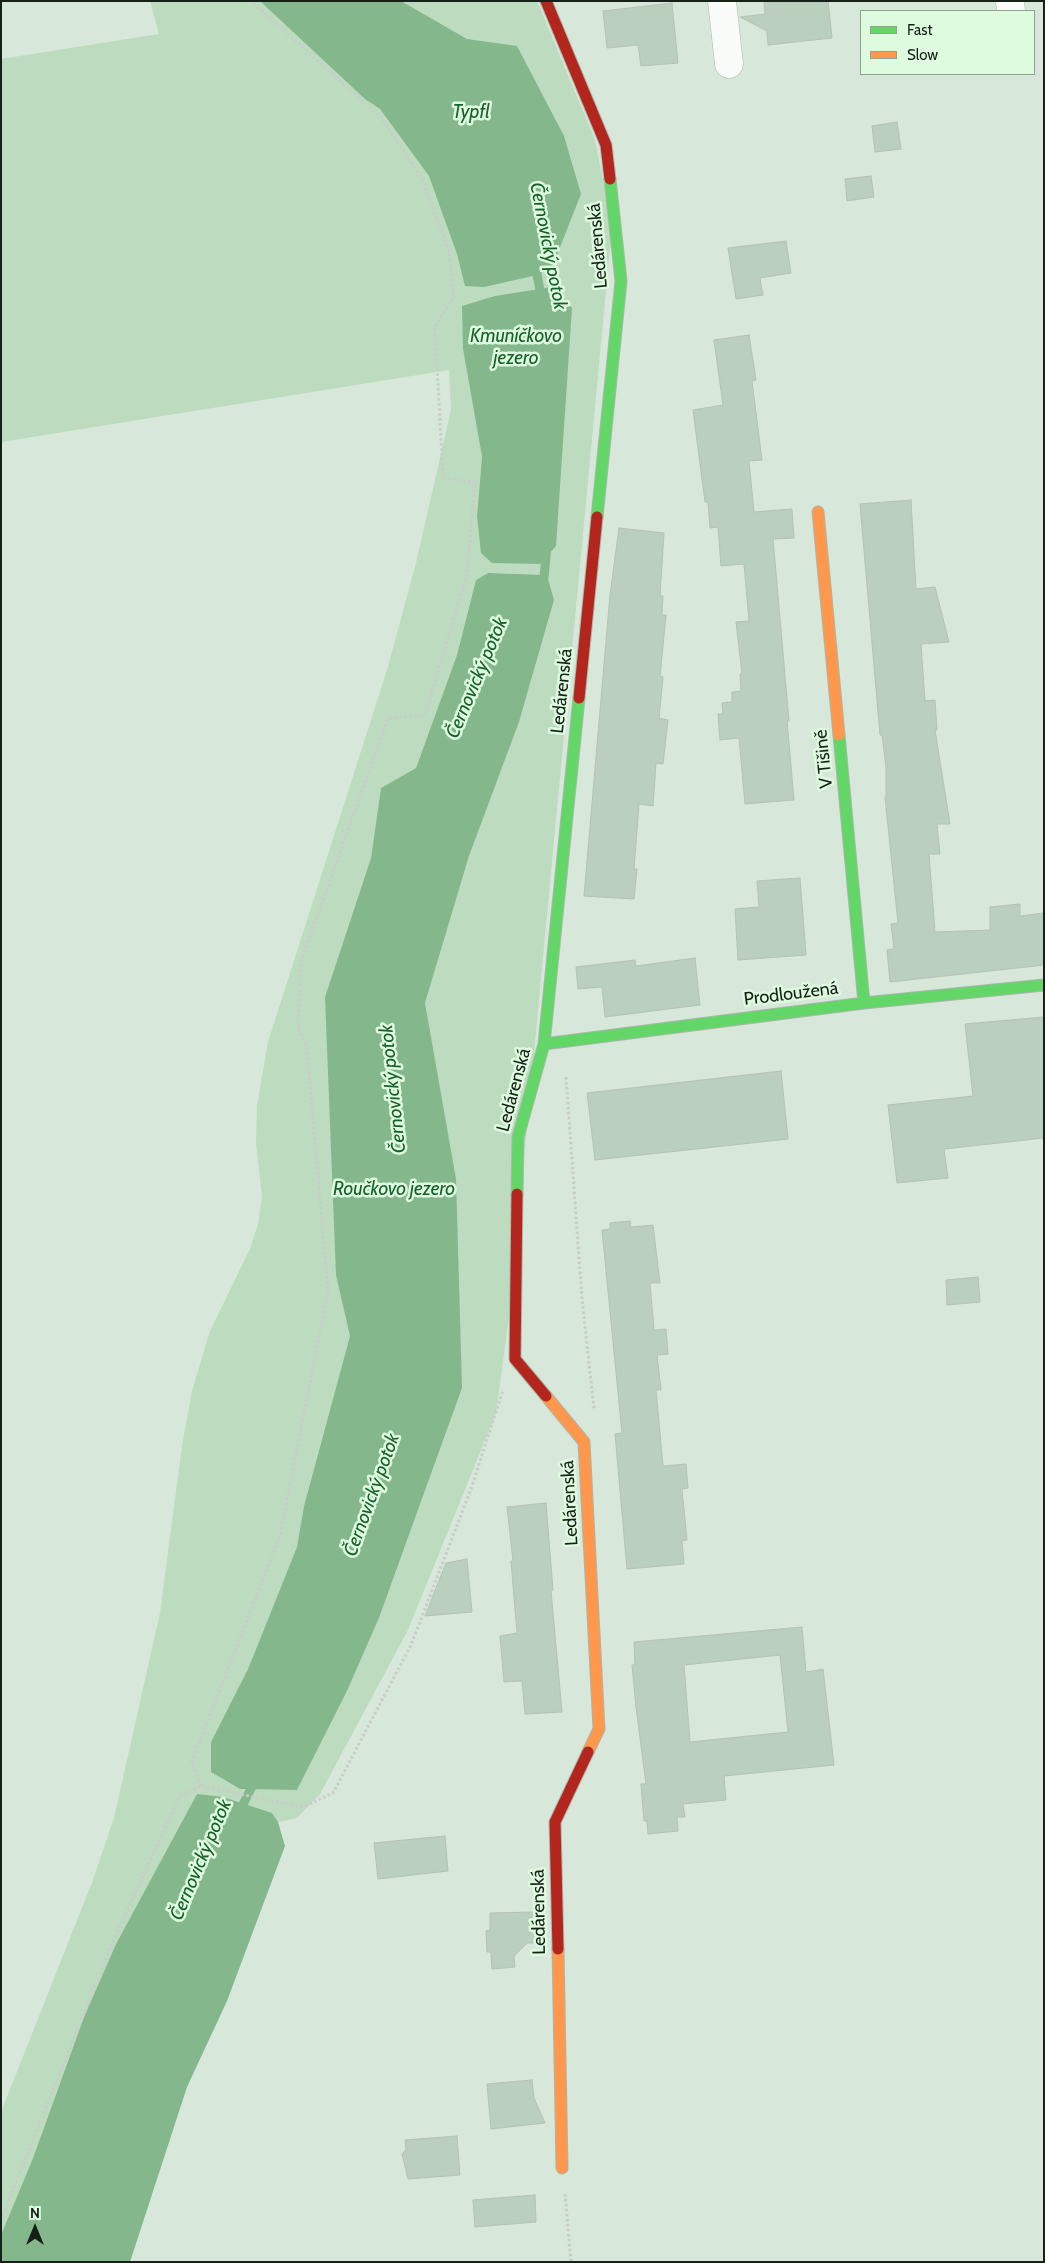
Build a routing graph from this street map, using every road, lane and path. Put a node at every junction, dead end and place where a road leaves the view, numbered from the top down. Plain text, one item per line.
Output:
1 (251, 1) edge
2 (546, 1) edge
3 (722, 1) edge
4 (729, 64) dead end
5 (818, 512) dead end
6 (1044, 985) edge
7 (864, 1003) junction
8 (567, 1040) junction
9 (544, 1044) junction
10 (515, 1358) junction
11 (594, 1412) dead end
12 (201, 1786) junction
13 (562, 2168) joint
14 (1, 2220) edge
15 (571, 2262) edge

1 - 12 path
2 - 9 street, Ledárenská
3 - 4 street
5 - 7 street, V Tišině
6 - 7 street, Prodloužená
7 - 8 street, Prodloužená
8 - 9 street, Prodloužená
8 - 11 path
9 - 10 street, Ledárenská
10 - 12 path
10 - 13 street, Ledárenská
12 - 14 path
13 - 15 path

